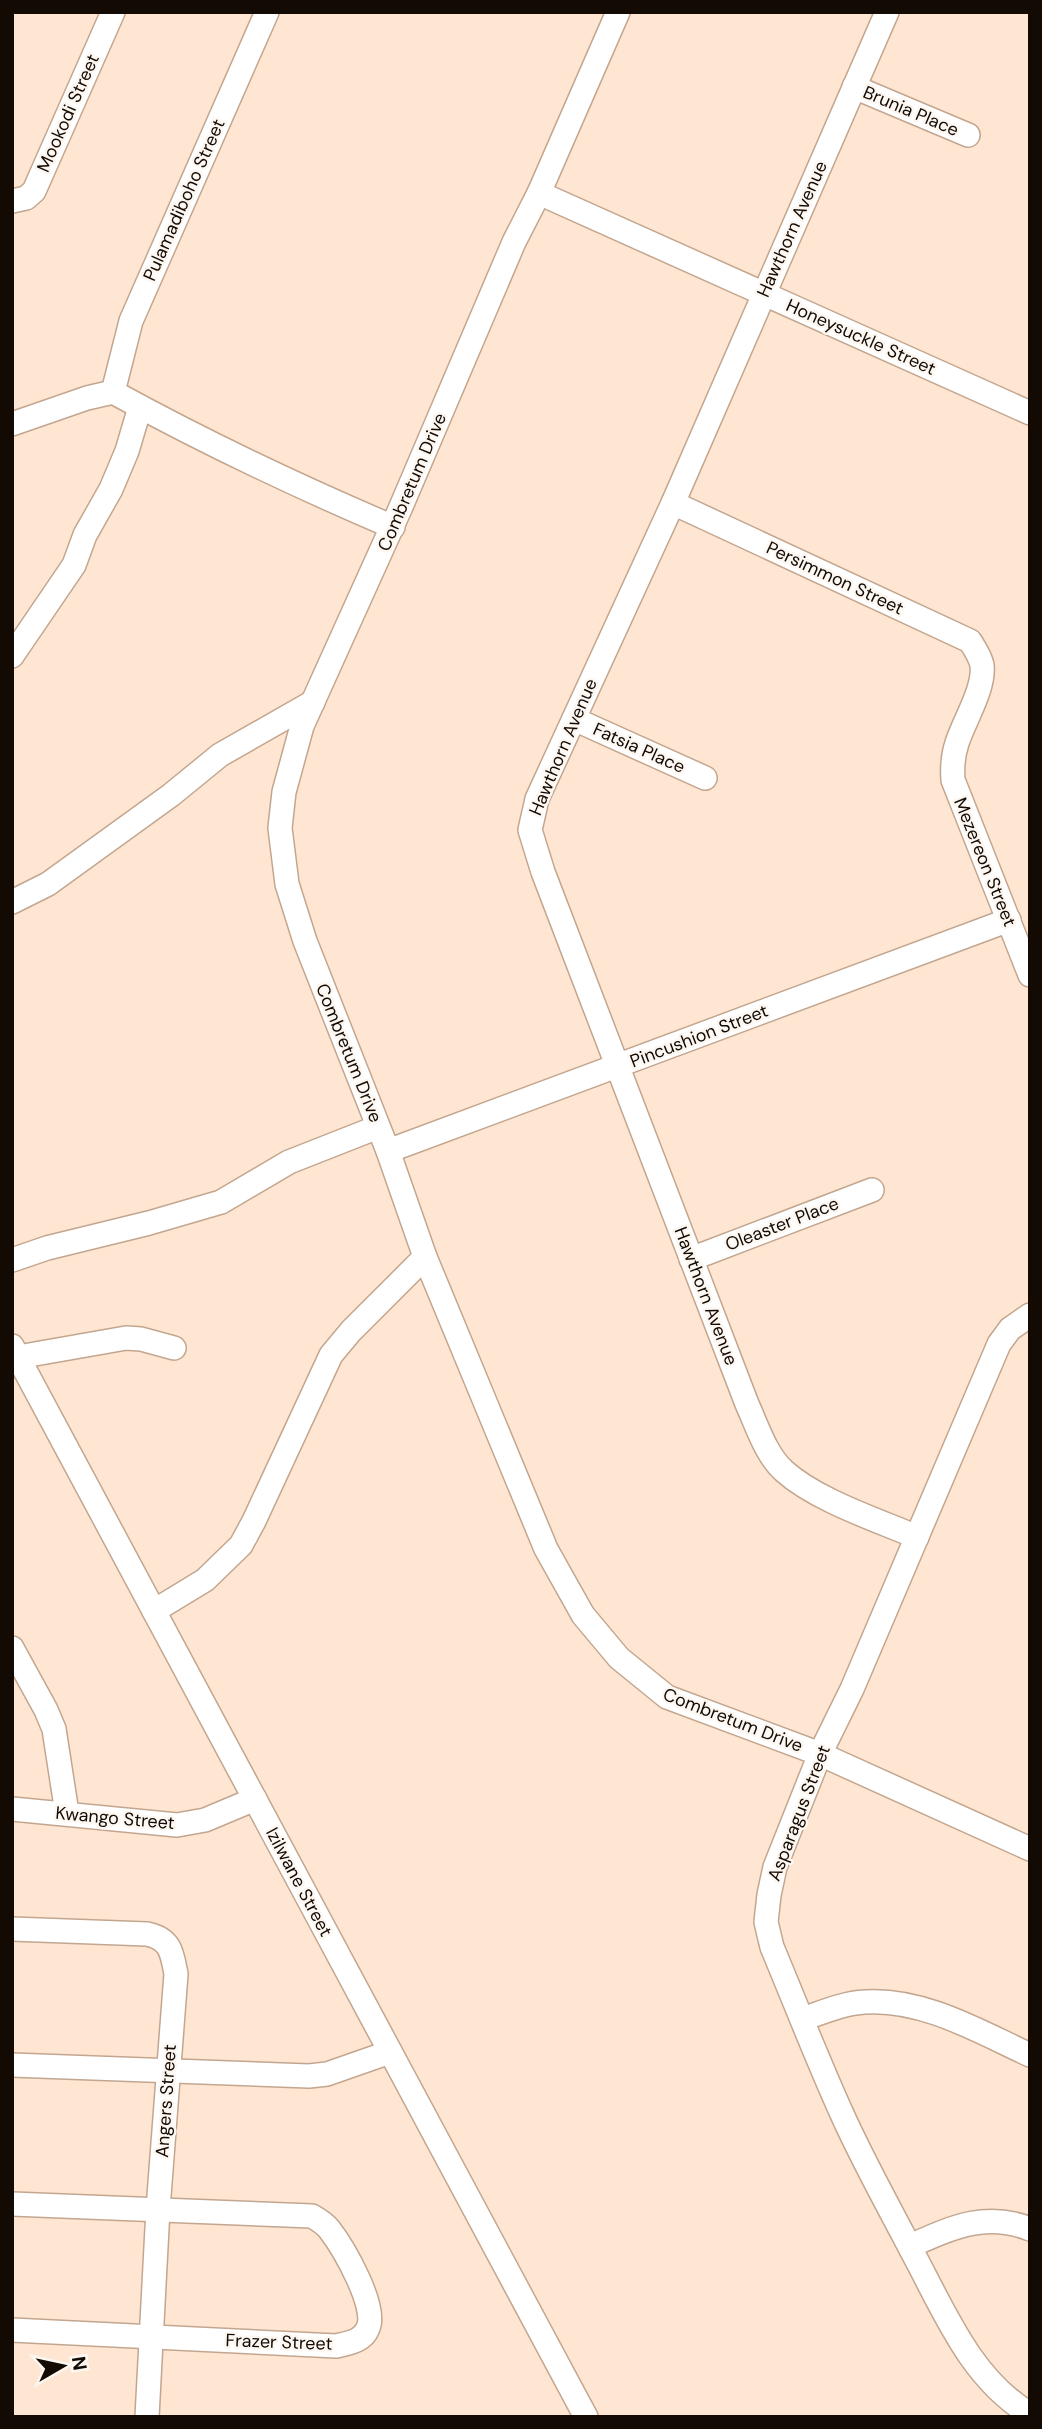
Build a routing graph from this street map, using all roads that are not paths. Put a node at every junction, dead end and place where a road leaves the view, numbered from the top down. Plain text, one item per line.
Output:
1 (113, 12) edge
2 (267, 12) edge
3 (618, 12) edge
4 (887, 12) edge
5 (854, 87) junction
6 (968, 135) dead end
7 (538, 193) junction
8 (12, 201) edge
9 (763, 293) junction
10 (113, 392) junction
11 (140, 407) junction
12 (1030, 413) edge
13 (12, 424) edge
14 (673, 503) junction
15 (393, 527) junction
16 (12, 656) edge
17 (982, 667) joint
18 (313, 702) junction
19 (574, 719) junction
20 (705, 778) dead end
21 (12, 902) edge
22 (1009, 920) junction
23 (1030, 975) edge
24 (617, 1066) junction
25 (378, 1127) junction
26 (388, 1151) junction
27 (872, 1190) dead end
28 (425, 1257) junction
29 (691, 1259) junction
30 (12, 1260) edge
31 (1030, 1315) edge
32 (174, 1348) dead end
33 (15, 1351) edge
34 (917, 1537) junction
35 (154, 1611) junction
36 (12, 1648) edge
37 (820, 1754) junction
38 (255, 1799) junction
39 (12, 1809) edge
40 (67, 1813) junction
41 (1030, 1849) edge
42 (12, 1928) edge
43 (803, 2020) junction
44 (390, 2052) junction
45 (1030, 2055) edge
46 (12, 2065) edge
47 (168, 2071) junction
48 (12, 2204) edge
49 (158, 2209) junction
50 (1030, 2229) edge
51 (910, 2246) junction
52 (12, 2330) edge
53 (150, 2336) junction
54 (1030, 2414) edge
55 (146, 2417) edge
56 (586, 2417) edge

1 - 8 street, Mookodi Street
2 - 10 street, Pulamadiboho Street
3 - 7 street, Combretum Drive
4 - 5 street, Hawthorn Avenue
5 - 6 street, Brunia Place
5 - 9 street, Hawthorn Avenue
7 - 9 street, Honeysuckle Street
7 - 15 street, Combretum Drive
9 - 12 street, Honeysuckle Street
9 - 14 street, Hawthorn Avenue
10 - 11 street
10 - 13 street
11 - 15 street
11 - 16 street
14 - 17 street, Persimmon Street
14 - 19 street, Hawthorn Avenue
15 - 18 street, Combretum Drive
17 - 22 street, Mezereon Street
18 - 21 street
18 - 25 street, Combretum Drive
19 - 20 street, Fatsia Place
19 - 24 street, Hawthorn Avenue
22 - 23 street, Mezereon Street
22 - 24 street, Pincushion Street
24 - 26 street, Pincushion Street
24 - 29 street, Hawthorn Avenue
25 - 26 street, Combretum Drive
25 - 30 street
26 - 28 street, Combretum Drive
27 - 29 street, Oleaster Place
28 - 35 street
28 - 37 street, Combretum Drive
29 - 34 street, Hawthorn Avenue
31 - 34 street, Asparagus Street
32 - 33 street
33 - 35 street, Izilwane Street
34 - 37 street, Asparagus Street
35 - 38 street, Izilwane Street
36 - 40 street
37 - 41 street, Combretum Drive
37 - 43 street, Asparagus Street
38 - 40 street, Kwango Street
38 - 44 street, Izilwane Street
39 - 40 street, Kwango Street
42 - 47 street, Angers Street
43 - 45 street
43 - 51 street, Asparagus Street
44 - 47 street
44 - 56 street, Izilwane Street
46 - 47 street
47 - 49 street, Angers Street
48 - 49 street
49 - 53 street, Angers Street
49 - 53 street, Frazer Street
50 - 51 street
51 - 54 street, Asparagus Street
52 - 53 street
53 - 55 street, Angers Street

